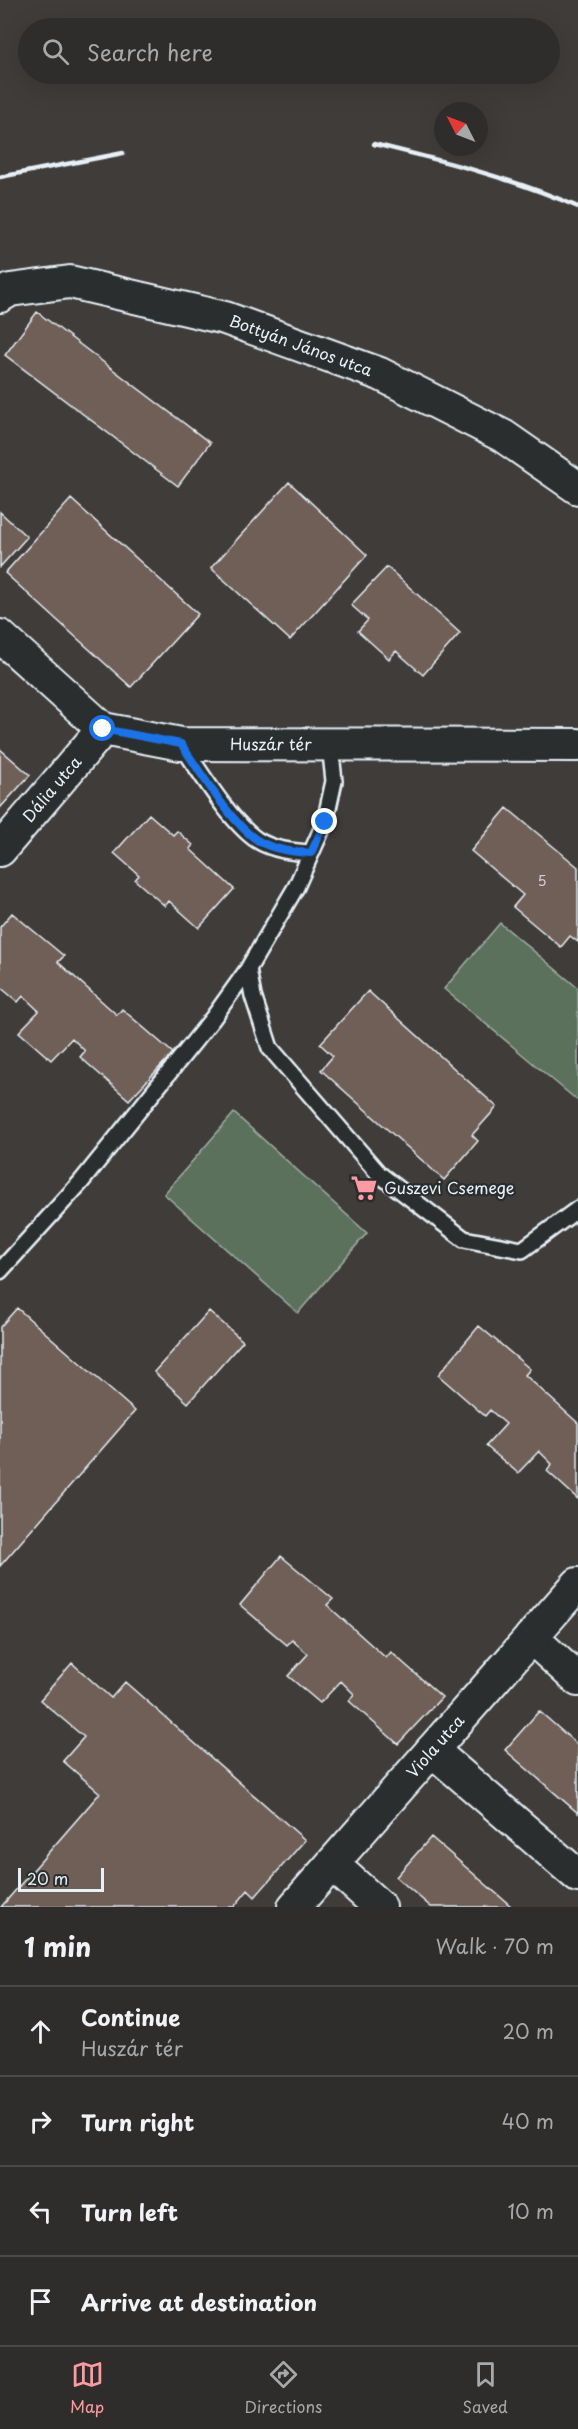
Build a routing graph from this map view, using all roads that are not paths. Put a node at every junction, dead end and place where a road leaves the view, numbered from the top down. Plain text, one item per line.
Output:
1 (0, 296) edge
2 (578, 488) edge
3 (0, 636) edge
4 (103, 729) junction
5 (181, 744) junction
6 (330, 744) junction
7 (578, 745) edge
8 (0, 850) edge
9 (311, 853) junction
10 (248, 969) junction
11 (578, 1209) edge
12 (0, 1271) edge
13 (578, 1584) edge
14 (531, 1637) junction
15 (578, 1680) edge
16 (432, 1750) junction
17 (332, 1864) junction
18 (578, 1876) edge
19 (294, 1907) edge
20 (380, 1907) edge

1 - 2 street, Bottyán János utca
3 - 4 street
4 - 5 street, Huszár tér
4 - 8 street, Dália utca
5 - 6 street, Huszár tér
5 - 9 lane
6 - 7 street, Huszár tér
6 - 9 lane
9 - 10 lane
10 - 11 lane
10 - 12 lane
13 - 14 street, Viola utca
14 - 15 street
14 - 16 street, Viola utca
16 - 17 street, Viola utca
16 - 18 street
17 - 19 street, Viola utca
17 - 20 street

